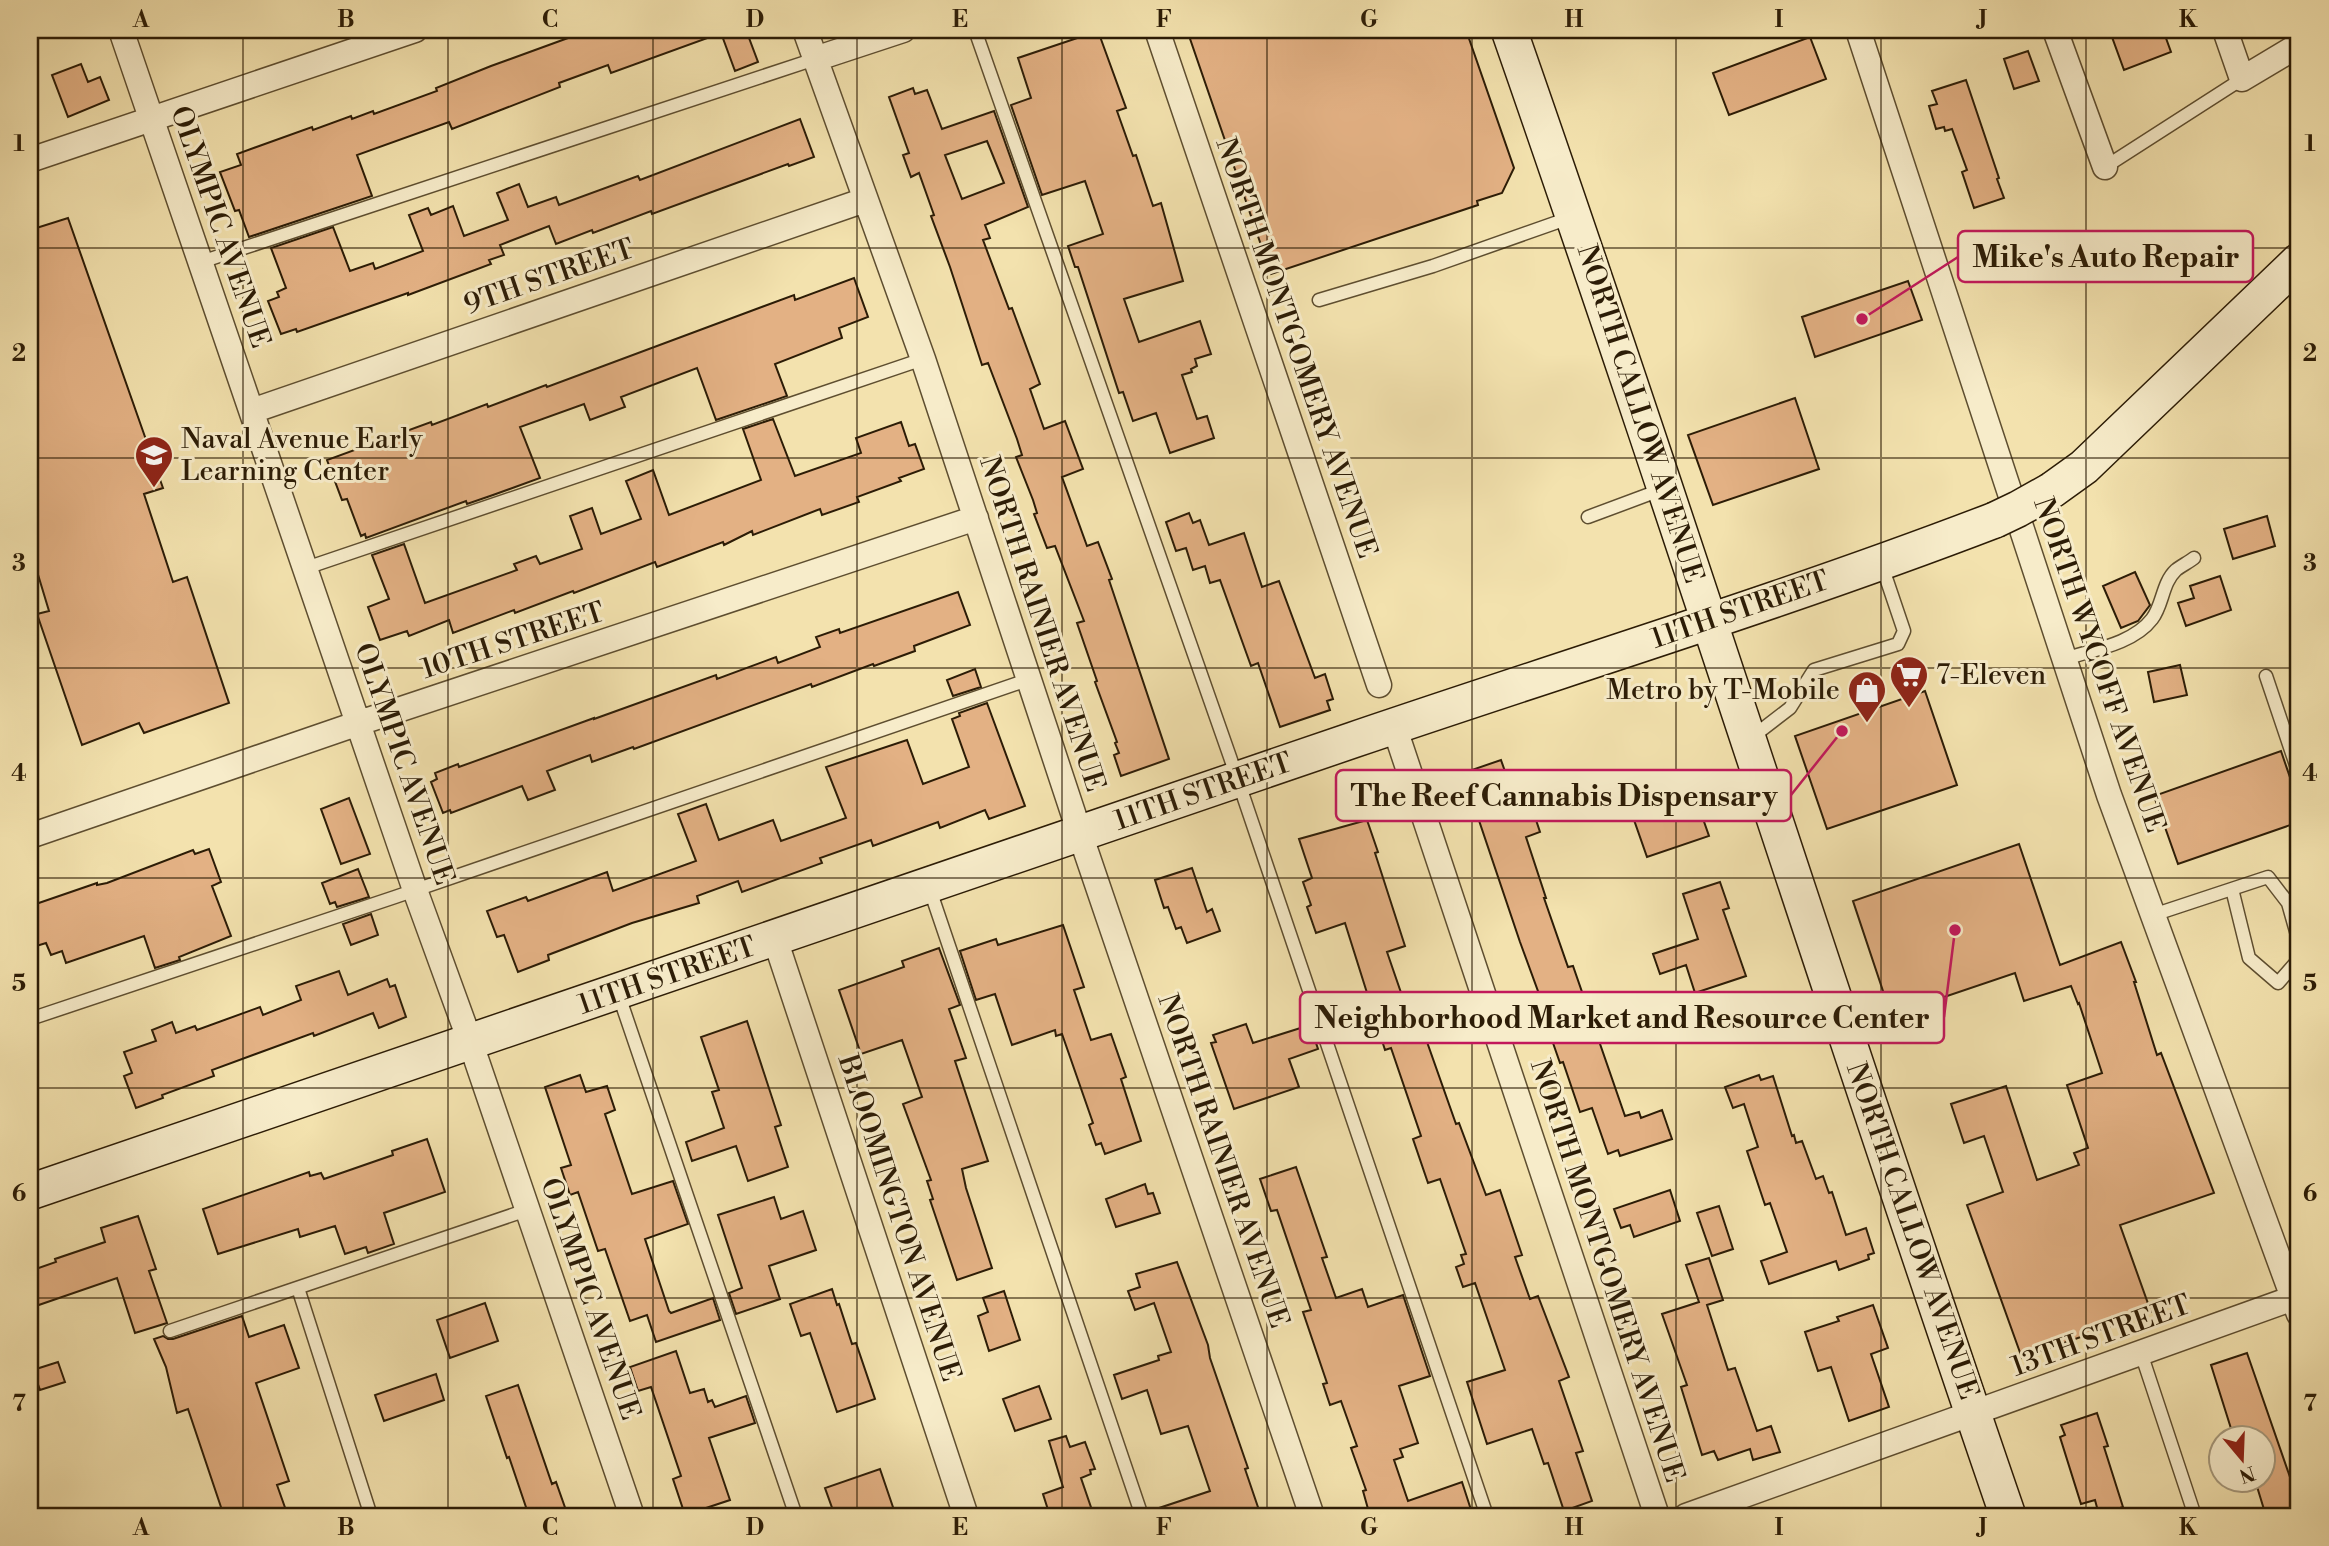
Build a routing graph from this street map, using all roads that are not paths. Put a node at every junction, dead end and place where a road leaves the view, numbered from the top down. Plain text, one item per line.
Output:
1 (121, 30) edge
2 (415, 30) edge
3 (805, 30) edge
4 (903, 30) edge
5 (975, 30) edge
6 (1157, 30) edge
7 (1509, 30) edge
8 (1858, 30) edge
9 (2056, 30) edge
10 (2225, 30) edge
11 (2299, 45) edge
12 (815, 59) junction
13 (2242, 79) junction
14 (152, 119) junction
15 (30, 160) edge
16 (2105, 167) joint
17 (865, 200) junction
18 (1574, 216) junction
19 (2299, 261) edge
20 (201, 262) junction
21 (1319, 300) dead end
22 (923, 359) junction
23 (252, 411) junction
24 (1664, 488) junction
25 (1588, 517) dead end
26 (976, 519) junction
27 (2194, 558) dead end
28 (1881, 562) junction
29 (306, 568) junction
30 (1709, 621) junction
31 (2064, 659) junction
32 (2266, 676) dead end
33 (1030, 679) junction
34 (1379, 685) dead end
35 (359, 723) junction
36 (1394, 726) junction
37 (1748, 741) junction
38 (2299, 774) edge
39 (1238, 780) junction
40 (1080, 834) junction
41 (30, 836) edge
42 (929, 886) junction
43 (2232, 889) junction
44 (415, 890) junction
45 (2152, 915) junction
46 (775, 939) junction
47 (2299, 942) edge
48 (2299, 959) edge
49 (618, 993) junction
50 (30, 1019) edge
51 (471, 1044) junction
52 (30, 1192) edge
53 (527, 1210) junction
54 (298, 1288) junction
55 (2298, 1302) edge
56 (170, 1331) dead end
57 (2141, 1353) junction
58 (1973, 1413) junction
59 (625, 1514) edge
60 (371, 1516) edge
61 (796, 1516) edge
62 (967, 1516) edge
63 (1142, 1516) edge
64 (1312, 1516) edge
65 (1487, 1516) edge
66 (1657, 1516) edge
67 (1686, 1516) edge
68 (2008, 1516) edge
69 (2195, 1516) edge

1 - 14 street, OLYMPIC AVENUE
2 - 14 street
3 - 12 street, NORTH RAINIER AVENUE
4 - 12 street
5 - 39 lane
6 - 34 street, NORTH MONTGOMERY AVENUE
7 - 18 main road, NORTH CALLOW AVENUE
8 - 31 street, NORTH WYCOFF AVENUE
9 - 16 street
10 - 13 street
11 - 13 street
12 - 17 street, NORTH RAINIER AVENUE
12 - 20 lane
13 - 16 lane
14 - 15 street
14 - 20 street, OLYMPIC AVENUE
17 - 22 street, NORTH RAINIER AVENUE
17 - 23 street, 9TH STREET
18 - 21 lane
18 - 24 main road, NORTH CALLOW AVENUE
19 - 28 main road, 11TH STREET, bridge
20 - 23 street, OLYMPIC AVENUE
22 - 26 street, NORTH RAINIER AVENUE
22 - 29 lane
23 - 29 street, OLYMPIC AVENUE
24 - 25 lane
24 - 30 main road, NORTH CALLOW AVENUE
26 - 33 street, NORTH RAINIER AVENUE
26 - 35 street, 10TH STREET
27 - 31 lane
28 - 30 main road, 11TH STREET
28 - 37 lane
29 - 35 street, OLYMPIC AVENUE
30 - 36 main road, 11TH STREET
30 - 37 main road, NORTH CALLOW AVENUE
31 - 45 street, NORTH WYCOFF AVENUE
32 - 38 lane
33 - 40 street, NORTH RAINIER AVENUE
33 - 44 lane
35 - 41 street, 10TH STREET
35 - 44 street, OLYMPIC AVENUE
36 - 39 main road, 11TH STREET
36 - 66 street, NORTH MONTGOMERY AVENUE
37 - 58 main road, NORTH CALLOW AVENUE
39 - 40 main road, 11TH STREET
39 - 65 lane
40 - 42 main road, 11TH STREET
40 - 64 street, NORTH RAINIER AVENUE
42 - 46 main road, 11TH STREET
42 - 63 lane
43 - 45 lane
43 - 47 lane
43 - 48 lane
44 - 50 lane
44 - 51 street, OLYMPIC AVENUE
45 - 55 street, NORTH WYCOFF AVENUE
46 - 49 main road, 11TH STREET
46 - 62 street, BLOOMINGTON AVENUE
49 - 51 main road, 11TH STREET
49 - 61 lane
51 - 52 main road, 11TH STREET
51 - 53 street, OLYMPIC AVENUE
53 - 54 lane
53 - 59 street, OLYMPIC AVENUE
54 - 56 lane
54 - 60 lane
55 - 57 street, 13TH STREET
57 - 58 street, 13TH STREET
57 - 69 lane
58 - 67 street, 13TH STREET
58 - 68 main road, NORTH CALLOW AVENUE

